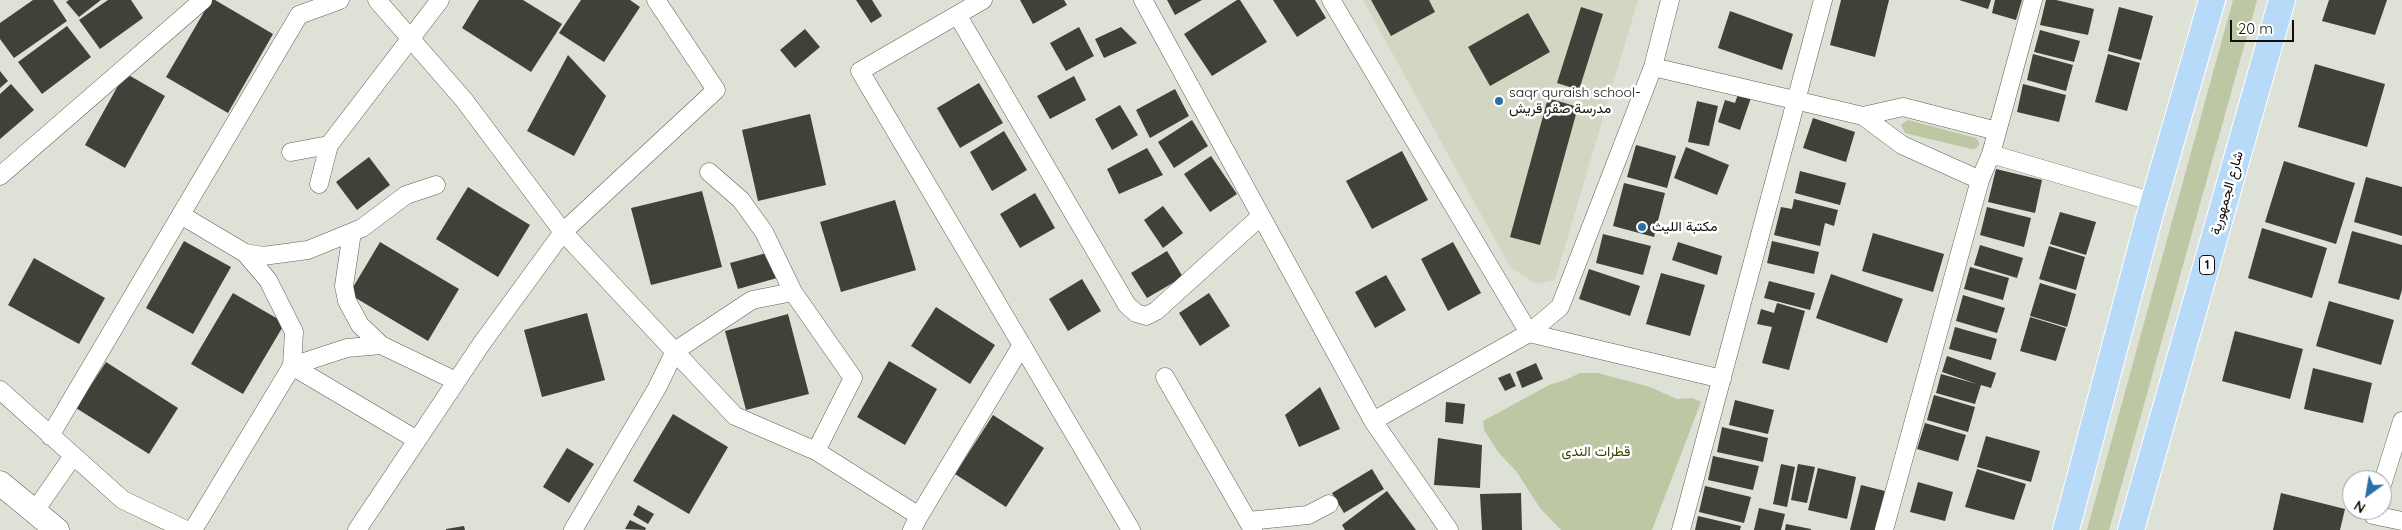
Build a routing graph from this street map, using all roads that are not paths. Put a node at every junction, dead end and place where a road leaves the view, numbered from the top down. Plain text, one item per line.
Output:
1 (203, 0) edge
2 (340, 0) edge
3 (377, 0) edge
4 (440, 0) edge
5 (656, 0) edge
6 (982, 0) edge
7 (1143, 0) edge
8 (1331, 0) edge
9 (1670, 0) edge
10 (1823, 0) edge
11 (2033, 0) edge
12 (2212, 0) edge
13 (2282, 0) edge
14 (958, 16) junction
15 (411, 39) junction
16 (1652, 67) junction
17 (1794, 100) junction
18 (1863, 116) junction
19 (1997, 131) junction
20 (329, 145) junction
21 (291, 152) dead end
22 (1991, 154) junction
23 (709, 172) dead end
24 (0, 176) edge
25 (1980, 180) junction
26 (319, 184) dead end
27 (436, 185) dead end
28 (2154, 202) junction
29 (181, 215) junction
30 (1261, 216) junction
31 (352, 232) junction
32 (563, 232) junction
33 (245, 254) junction
34 (793, 292) junction
35 (1529, 333) junction
36 (381, 345) junction
37 (1022, 345) junction
38 (675, 351) junction
39 (292, 366) junction
40 (1165, 377) dead end
41 (1722, 379) junction
42 (456, 381) junction
43 (0, 390) edge
44 (1373, 421) junction
45 (2402, 421) edge
46 (50, 436) junction
47 (417, 440) junction
48 (816, 451) junction
49 (73, 456) junction
50 (2387, 470) edge
51 (0, 483) edge
52 (1329, 504) dead end
53 (34, 512) junction
54 (915, 523) edge
55 (1251, 525) edge
56 (57, 530) edge
57 (186, 530) edge
58 (193, 530) edge
59 (357, 530) edge
60 (573, 530) edge
61 (1131, 530) edge
62 (1449, 530) edge
63 (1680, 530) edge
64 (1884, 530) edge
65 (2066, 530) edge
66 (2132, 530) edge

1 - 24 street
2 - 29 street
3 - 15 street
4 - 15 street
5 - 32 street
6 - 14 street
7 - 30 street
8 - 35 street
9 - 16 street
10 - 17 street
11 - 19 street
12 - 28 main road
13 - 66 main road, شارع الجمهورية / 1
14 - 30 street
14 - 37 street
15 - 20 street
15 - 32 street
16 - 17 street
16 - 35 street
17 - 18 street
17 - 41 street
18 - 19 street
18 - 25 street
19 - 22 street
20 - 21 street
20 - 26 street
22 - 25 street
22 - 28 street
23 - 34 street
25 - 64 street
27 - 31 street
28 - 65 main road
29 - 33 street
29 - 46 street
30 - 44 street
31 - 33 street
31 - 36 street
32 - 38 street
32 - 42 street
33 - 39 street
34 - 38 street
34 - 48 street
35 - 41 street
35 - 44 street
36 - 39 street
36 - 42 street
37 - 54 street
37 - 61 street
38 - 48 street
38 - 60 street
39 - 47 street
39 - 58 street
40 - 55 street
41 - 63 street
42 - 47 street
43 - 46 street
44 - 62 street
45 - 50 street
46 - 49 street
47 - 59 street
48 - 54 street
49 - 53 street
49 - 57 street
51 - 53 main road
52 - 55 street
53 - 56 main road

